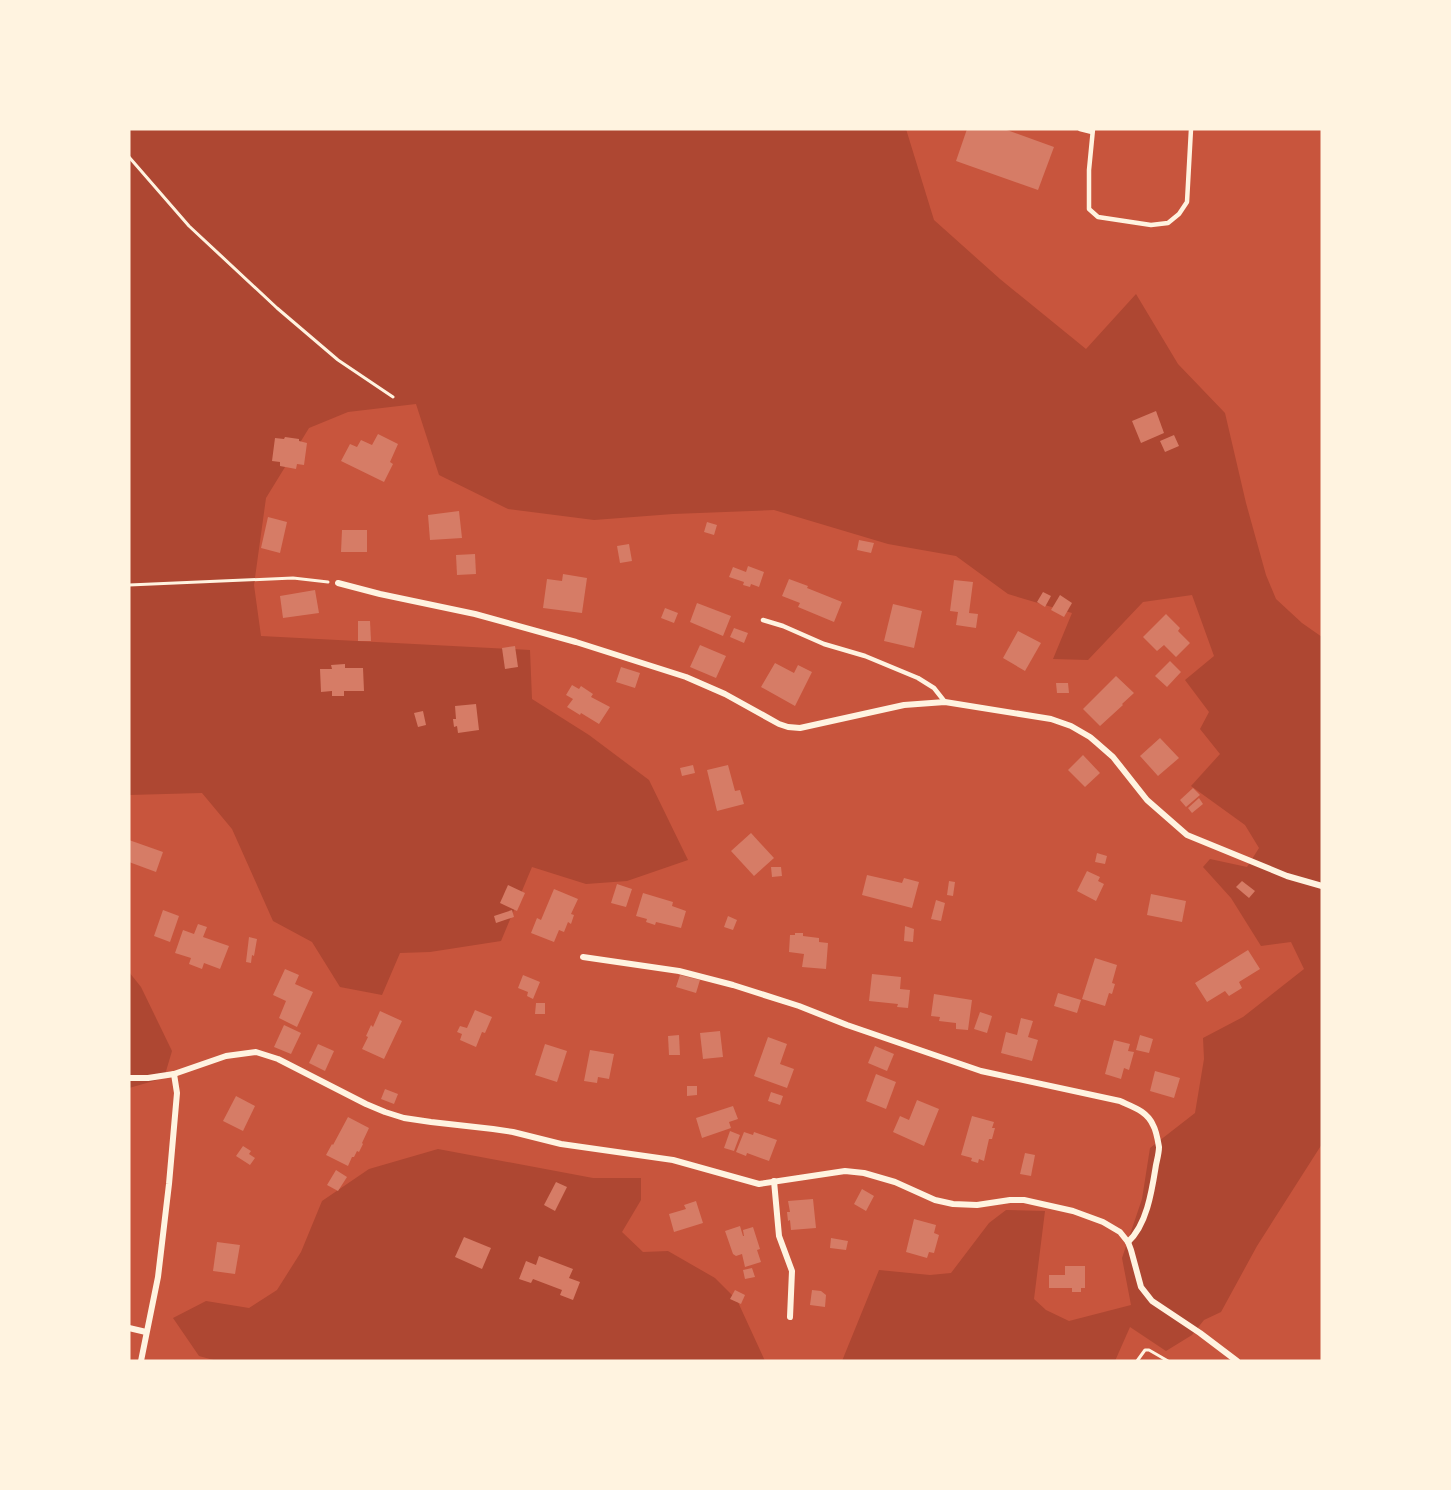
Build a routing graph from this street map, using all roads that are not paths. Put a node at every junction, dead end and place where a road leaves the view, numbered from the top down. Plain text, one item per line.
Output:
1 (1080, 129) edge
2 (1191, 129) edge
3 (1092, 130) edge
4 (338, 583) road end
5 (764, 620) dead end
6 (945, 702) junction
7 (1322, 886) edge
8 (583, 957) dead end
9 (174, 1074) junction
10 (129, 1078) edge
11 (774, 1181) junction
12 (1128, 1242) junction
13 (790, 1317) dead end
14 (129, 1328) edge
15 (146, 1332) junction
16 (141, 1361) edge
17 (1237, 1361) edge

1 - 3 lane
2 - 3 lane
4 - 6 street
5 - 6 lane
6 - 7 street
8 - 12 street
9 - 10 street
9 - 11 street
9 - 15 street
11 - 12 street
11 - 13 street
12 - 17 street
14 - 15 street
15 - 16 street

